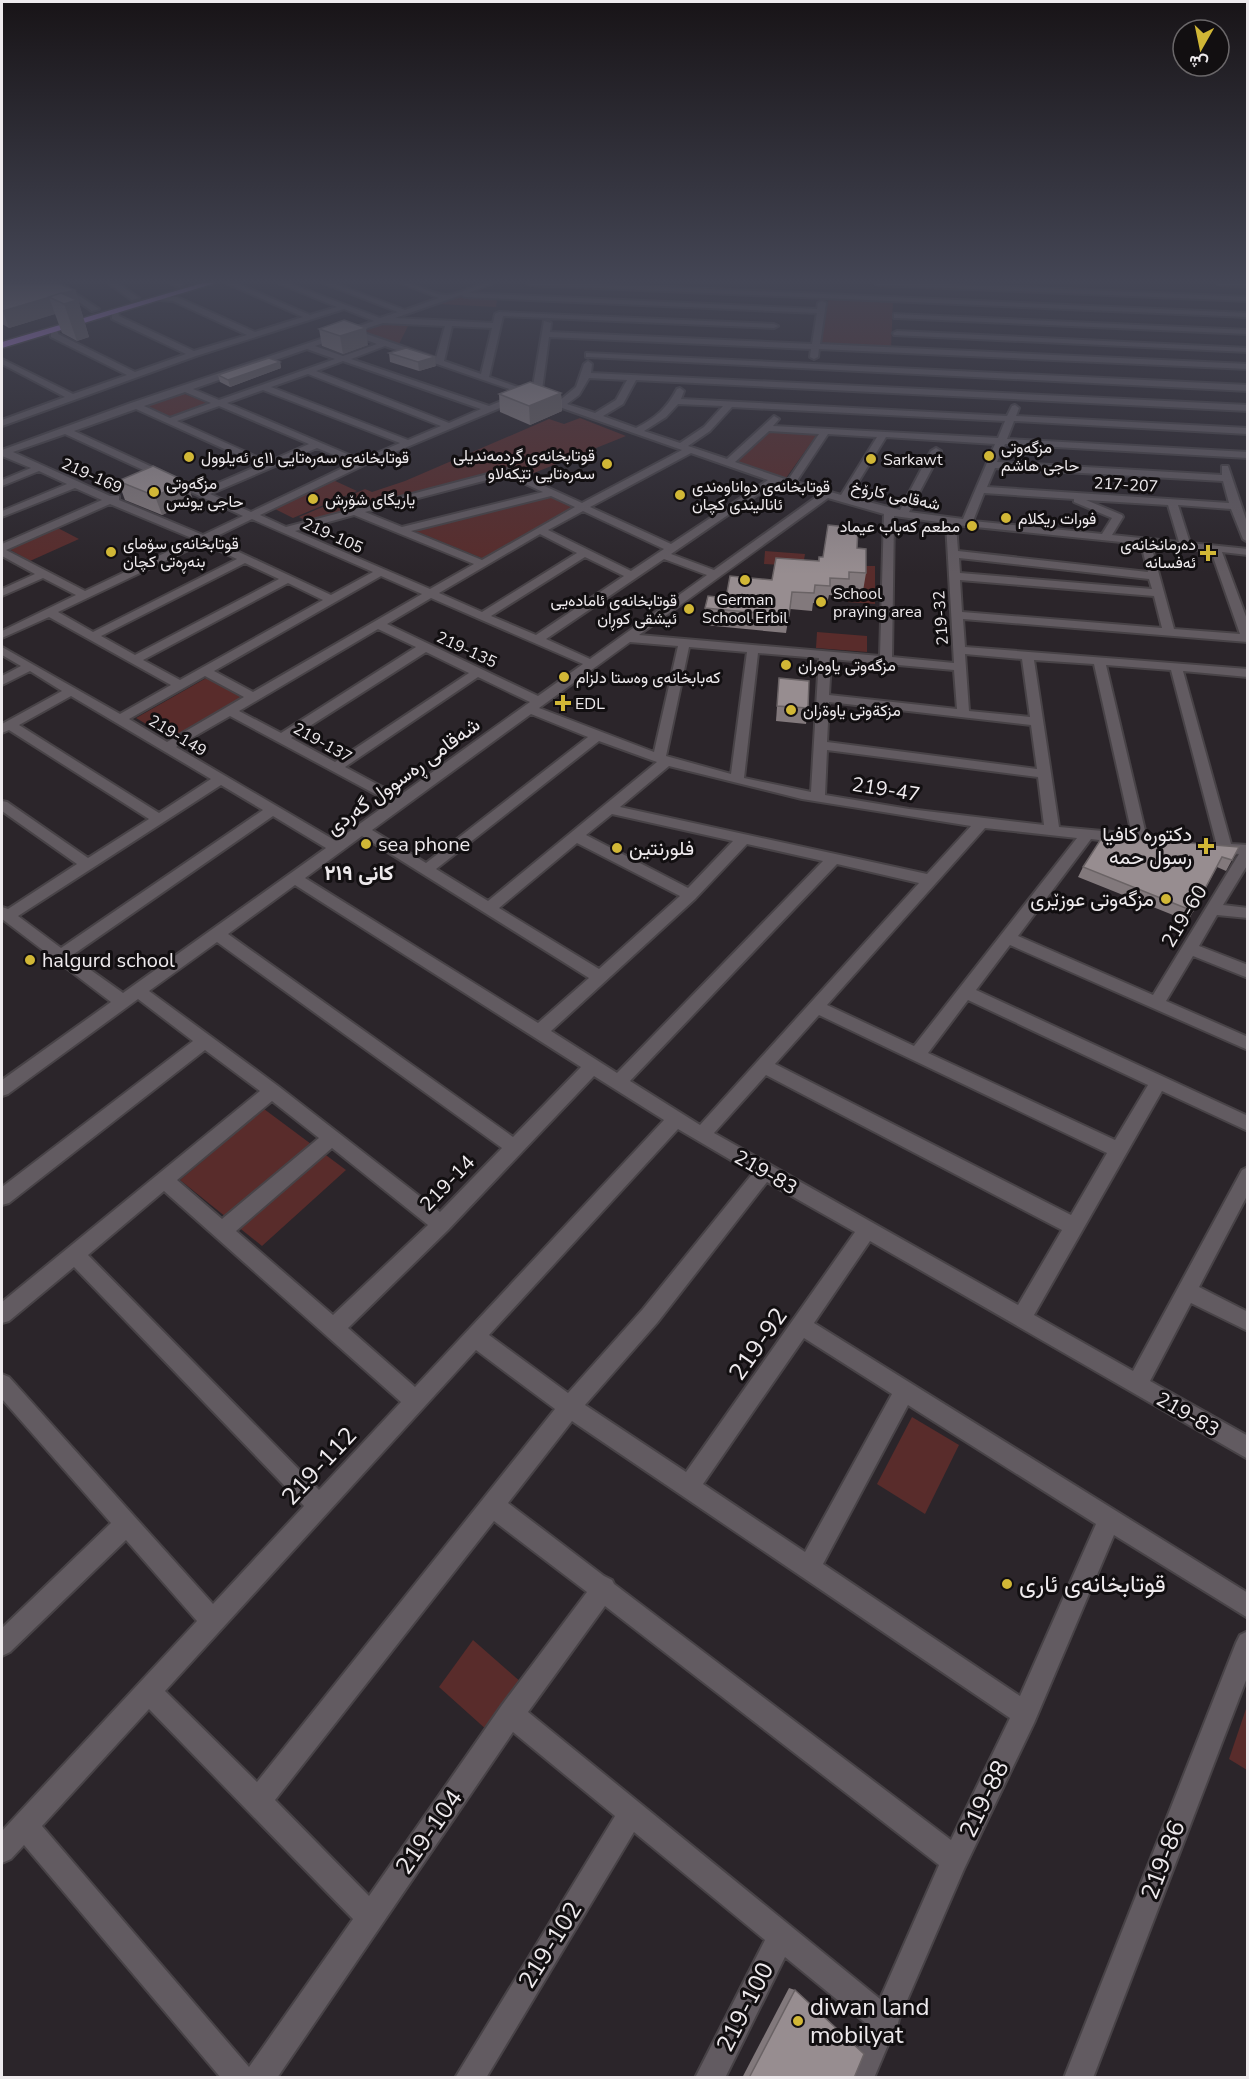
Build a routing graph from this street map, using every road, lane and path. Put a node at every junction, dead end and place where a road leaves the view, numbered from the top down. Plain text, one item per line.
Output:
1 (38, 380) edge
2 (120, 380) edge
3 (206, 380) edge
4 (282, 380) edge
5 (330, 380) edge
6 (406, 380) edge
7 (489, 380) edge
8 (539, 380) edge
9 (585, 380) edge
10 (632, 380) edge
11 (680, 380) edge
12 (698, 380) edge
13 (812, 380) edge
14 (1027, 380) edge
15 (1107, 380) edge
16 (715, 381) joint
17 (1184, 384) junction
18 (262, 387) junction
19 (183, 388) junction
20 (1248, 388) edge
21 (530, 395) junction
22 (811, 396) junction
23 (1020, 396) junction
24 (71, 397) junction
25 (677, 401) junction
26 (219, 403) junction
27 (730, 404) junction
28 (134, 405) junction
29 (560, 405) junction
30 (1190, 405) junction
31 (782, 406) junction
32 (826, 408) junction
33 (1248, 408) edge
34 (489, 409) junction
35 (25, 415) junction
36 (595, 417) junction
37 (1011, 417) junction
38 (856, 420) dead end
39 (169, 421) junction
40 (2, 423) edge
41 (867, 424) dead end
42 (448, 426) junction
43 (54, 428) junction
44 (767, 428) junction
45 (636, 431) junction
46 (825, 431) junction
47 (1248, 431) edge
48 (883, 434) junction
49 (897, 435) junction
50 (1001, 441) junction
51 (407, 443) junction
52 (318, 444) junction
53 (685, 448) junction
54 (936, 451) dead end
55 (3, 452) edge
56 (1222, 453) junction
57 (1248, 455) edge
58 (361, 463) junction
59 (728, 463) junction
60 (267, 465) junction
61 (991, 465) junction
62 (39, 468) junction
63 (1227, 477) junction
64 (775, 479) junction
65 (2, 483) edge
66 (75, 484) junction
67 (790, 484) junction
68 (980, 490) junction
69 (552, 493) junction
70 (201, 494) junction
71 (827, 494) junction
72 (120, 496) edge
73 (1066, 496) junction
74 (843, 499) junction
75 (110, 500) junction
76 (1172, 502) junction
77 (582, 506) junction
78 (1234, 506) junction
79 (353, 511) junction
80 (889, 512) junction
81 (2, 514) edge
82 (903, 514) junction
83 (250, 515) junction
84 (951, 521) junction
85 (966, 523) junction
86 (285, 530) junction
87 (540, 530) junction
88 (399, 531) junction
89 (1105, 537) junction
90 (201, 538) junction
91 (1248, 539) edge
92 (1145, 542) junction
93 (1185, 545) junction
94 (672, 549) junction
95 (1215, 549) junction
96 (2, 550) edge
97 (585, 552) junction
98 (1248, 552) edge
99 (953, 554) junction
100 (663, 555) junction
101 (245, 559) junction
102 (483, 564) junction
103 (381, 572) junction
104 (43, 574) junction
105 (716, 575) junction
106 (632, 576) junction
107 (954, 576) junction
108 (1155, 576) junction
109 (287, 579) junction
110 (2, 593) edge
111 (1159, 593) junction
112 (433, 594) junction
113 (84, 595) junction
114 (332, 600) junction
115 (49, 612) junction
116 (957, 615) junction
117 (483, 616) junction
118 (379, 625) junction
119 (1169, 632) junction
120 (2, 635) edge
121 (91, 637) junction
122 (628, 638) junction
123 (1247, 639) edge
124 (537, 640) junction
125 (684, 644) junction
126 (425, 647) junction
127 (2, 650) edge
128 (753, 650) junction
129 (959, 650) junction
130 (825, 656) junction
131 (1028, 656) junction
132 (134, 660) junction
133 (886, 661) junction
134 (1099, 662) junction
135 (592, 664) junction
136 (29, 667) junction
137 (960, 667) junction
138 (1176, 668) junction
139 (205, 671) junction
140 (478, 672) junction
141 (1248, 673) edge
142 (2, 681) edge
143 (180, 686) junction
144 (70, 691) junction
145 (253, 697) junction
146 (823, 698) junction
147 (535, 705) junction
148 (230, 711) junction
149 (963, 713) junction
150 (120, 719) junction
151 (1037, 722) junction
152 (6, 727) edge
153 (597, 736) junction
154 (283, 738) junction
155 (821, 745) junction
156 (166, 748) junction
157 (663, 760) junction
158 (335, 768) junction
159 (1044, 774) junction
160 (221, 779) junction
161 (737, 780) junction
162 (818, 797) junction
163 (400, 802) junction
164 (2, 805) edge
165 (611, 809) junction
166 (272, 810) junction
167 (159, 819) junction
168 (981, 823) junction
169 (362, 830) junction
170 (1052, 830) junction
171 (1088, 834) junction
172 (578, 837) junction
173 (744, 838) junction
174 (1204, 846) edge
175 (337, 848) junction
176 (1225, 848) junction
177 (1248, 850) edge
178 (834, 858) junction
179 (88, 865) junction
180 (426, 870) junction
181 (295, 878) junction
182 (930, 879) junction
183 (690, 895) junction
184 (489, 908) junction
185 (1212, 909) junction
186 (1248, 913) edge
187 (4, 914) edge
188 (217, 934) junction
189 (1008, 938) junction
190 (1189, 948) junction
191 (61, 955) junction
192 (1248, 972) edge
193 (601, 978) junction
194 (138, 991) junction
195 (966, 992) junction
196 (123, 1002) junction
197 (1156, 1003) junction
198 (816, 1007) junction
199 (538, 1033) junction
200 (204, 1042) junction
201 (1248, 1044) edge
202 (917, 1055) junction
203 (763, 1066) junction
204 (592, 1067) junction
205 (1158, 1082) junction
206 (618, 1083) junction
207 (2, 1089) edge
208 (272, 1091) junction
209 (676, 1119) junction
210 (1248, 1124) edge
211 (702, 1135) junction
212 (332, 1138) junction
213 (514, 1147) junction
214 (1118, 1150) junction
215 (765, 1171) junction
216 (1248, 1174) edge
217 (165, 1181) junction
218 (2, 1197) edge
219 (441, 1224) junction
220 (1073, 1226) junction
221 (867, 1230) junction
222 (222, 1231) junction
223 (73, 1253) junction
224 (1187, 1291) junction
225 (2, 1314) edge
226 (1021, 1318) junction
227 (1248, 1322) edge
228 (802, 1326) junction
229 (333, 1329) junction
230 (475, 1337) junction
231 (2, 1384) edge
232 (1137, 1385) junction
233 (904, 1390) junction
234 (416, 1401) junction
235 (570, 1407) junction
236 (1248, 1448) edge
237 (689, 1486) junction
238 (492, 1505) junction
239 (319, 1506) junction
240 (1109, 1520) junction
241 (128, 1523) junction
242 (809, 1567) junction
243 (604, 1588) junction
244 (1248, 1607) edge
245 (212, 1620) junction
246 (1248, 1643) edge
247 (2, 1644) edge
248 (149, 1692) junction
249 (511, 1714) junction
250 (1025, 1714) junction
251 (258, 1801) junction
252 (631, 1813) junction
253 (24, 1825) junction
254 (2, 1850) edge
255 (955, 1860) junction
256 (370, 1917) junction
257 (781, 1936) junction
258 (886, 2022) junction
259 (240, 2078) edge
260 (259, 2078) edge
261 (469, 2078) edge
262 (709, 2078) edge
263 (859, 2078) edge
264 (1078, 2078) edge

1 - 24 street
2 - 24 street
3 - 19 street
4 - 18 street
5 - 42 street
6 - 34 street
7 - 21 street, شەقامی کارۆخ
8 - 21 street
9 - 29 street
10 - 36 street
11 - 25 street
12 - 16 street
13 - 22 street
14 - 23 street
15 - 17 street
16 - 22 street
17 - 20 street
17 - 30 street
18 - 26 street
18 - 51 street
19 - 26 street
19 - 28 street
21 - 29 street, شەقامی کارۆخ
21 - 34 street
22 - 23 street
22 - 31 street
22 - 32 street
23 - 30 street
23 - 37 street
24 - 35 street
25 - 27 street
25 - 45 street
26 - 39 street
26 - 52 street
27 - 31 street
27 - 53 street
28 - 39 street
28 - 43 street
29 - 36 street, شەقامی کارۆخ
30 - 33 street
31 - 44 street
32 - 37 street
32 - 38 street
34 - 42 street
35 - 40 street
35 - 43 street, 219-105
36 - 45 street, شەقامی کارۆخ
37 - 47 street
37 - 50 street
39 - 60 street
41 - 49 street
42 - 51 street
43 - 55 street
43 - 70 street, 219-105
44 - 46 street
44 - 59 street
45 - 53 street, شەقامی کارۆخ
46 - 48 street
46 - 67 street
48 - 49 street
48 - 74 street
49 - 50 street
50 - 56 street
50 - 61 street
51 - 58 street
52 - 58 street
52 - 60 street
53 - 59 street, شەقامی کارۆخ
53 - 77 street
54 - 82 street
55 - 62 street, 219-169
56 - 57 street
56 - 63 street
58 - 83 street
59 - 64 street, شەقامی کارۆخ
60 - 70 street
61 - 63 street
61 - 68 street
62 - 65 street
62 - 66 street, 219-169
63 - 78 street
64 - 67 street, شەقامی کارۆخ
64 - 94 street
66 - 75 street, 219-169
66 - 81 street
67 - 71 street, شەقامی کارۆخ
68 - 73 street, 217-207
68 - 85 street
69 - 77 street
69 - 79 street
69 - 88 street
70 - 83 street, 219-105
71 - 74 street, شەقامی کارۆخ
71 - 105 street, شەقامی ڕەسوول گەردی
72 - 75 street
73 - 76 street, 217-207
73 - 89 street
74 - 80 street, شەقامی کارۆخ
75 - 90 street, 219-169
75 - 96 street
76 - 78 street, 217-207
76 - 93 street
77 - 87 street
77 - 94 street
78 - 91 street
79 - 86 street
79 - 88 street
80 - 82 street, شەقامی کارۆخ
80 - 133 street
82 - 84 street, شەقامی کارۆخ
83 - 86 street, 219-105
83 - 90 street
84 - 85 street, شەقامی کارۆخ
84 - 99 street, 219-32
85 - 89 street, شەقامی کارۆخ
86 - 103 street, 219-105
87 - 97 street
87 - 102 street
88 - 102 street
89 - 92 street, شەقامی کارۆخ
90 - 101 street, 219-169
90 - 113 street
92 - 93 street, شەقامی کارۆخ
92 - 108 street
93 - 95 street, شەقامی کارۆخ
94 - 100 street
95 - 98 street, شەقامی کارۆخ
95 - 123 street
96 - 104 street
97 - 106 street
97 - 117 street
99 - 107 street, 219-32
99 - 108 street
100 - 105 street
100 - 106 street
101 - 109 street, 219-169
101 - 121 street
102 - 112 street
103 - 112 street, 219-105
103 - 114 street
104 - 110 street
104 - 113 street
105 - 122 street, شەقامی ڕەسوول گەردی
106 - 124 street
107 - 111 street
107 - 116 street, 219-32
108 - 111 street
109 - 114 street, 219-169
109 - 132 street
111 - 119 street
112 - 117 street, 219-105
112 - 118 street
113 - 115 street
114 - 139 street
115 - 120 street
115 - 121 street
116 - 119 street
116 - 129 street, 219-32
117 - 124 street, 219-105
118 - 126 street, 219-135
118 - 145 street
119 - 123 street
121 - 132 street
122 - 125 street
122 - 135 street, شەقامی ڕەسوول گەردی
124 - 135 street, 219-105
125 - 128 street
125 - 157 street
126 - 140 street, 219-135
126 - 154 street
127 - 136 street, 219-149
128 - 130 street
128 - 161 street
129 - 131 street
129 - 137 street, 219-32
130 - 133 street
130 - 146 street
131 - 134 street
131 - 151 street
132 - 143 street
133 - 137 street
134 - 138 street
134 - 171 street, 219-47
135 - 147 street, شەقامی ڕەسوول گەردی
136 - 142 street
136 - 144 street, 219-149
137 - 149 street, 219-32
138 - 141 street
138 - 176 street
139 - 143 street
139 - 145 street
140 - 147 street, 219-135
140 - 158 street
143 - 150 street
144 - 150 street, 219-149
144 - 152 street
145 - 148 street
146 - 149 street
146 - 155 street
147 - 153 street, 219-47
147 - 163 street, شەقامی ڕەسوول گەردی
148 - 154 street, 219-137
148 - 156 street
149 - 151 street
150 - 156 street, 219-149
151 - 159 street
152 - 167 street
153 - 157 street, 219-47
153 - 180 street
154 - 158 street, 219-137
155 - 159 street
155 - 162 street
156 - 160 street, 219-149
157 - 161 street, 219-47
157 - 165 street
158 - 163 street, 219-137
159 - 170 street
160 - 166 street, 219-149
160 - 167 street
161 - 162 street, 219-47
162 - 168 street, 219-47
163 - 169 street, شەقامی ڕەسوول گەردی
164 - 179 street
165 - 172 street
165 - 173 street
166 - 175 street, 219-149
166 - 191 street
167 - 179 street
168 - 170 street, 219-47
168 - 182 street
169 - 175 street, شەقامی ڕەسوول گەردی
169 - 180 street
170 - 171 street, 219-47
171 - 189 street
172 - 183 street
172 - 184 street
173 - 178 street
173 - 183 street
174 - 176 street
175 - 181 street, شەقامی ڕەسوول گەردی
176 - 177 street
177 - 185 street, 219-60
178 - 182 street
178 - 206 street
179 - 187 street
180 - 184 street
181 - 188 street, شەقامی ڕەسوول گەردی
181 - 199 street, 219-83
182 - 198 street
183 - 193 street
184 - 193 street
185 - 186 street
185 - 190 street, 219-60
187 - 191 street
188 - 194 street, شەقامی ڕەسوول گەردی
188 - 213 street
189 - 195 street
189 - 197 street
190 - 192 street
190 - 197 street, 219-60
191 - 196 street
193 - 199 street
194 - 196 street, شەقامی ڕەسوول گەردی
194 - 200 street
195 - 202 street
195 - 205 street
196 - 207 street, شەقامی ڕەسوول گەردی
197 - 201 street
198 - 202 street
198 - 203 street
199 - 204 street, 219-83
200 - 208 street
200 - 218 street
202 - 214 street
203 - 211 street
203 - 220 street
204 - 206 street, 219-83
204 - 213 street, 219-14
205 - 210 street
205 - 214 street
206 - 209 street, 219-83
208 - 212 street
208 - 217 street
209 - 211 street, 219-83
209 - 230 street, 219-112
211 - 215 street, 219-83
212 - 219 street
212 - 222 street
213 - 219 street, 219-14
214 - 220 street
215 - 221 street, 219-83
215 - 235 street
216 - 224 street
217 - 222 street
217 - 223 street
219 - 229 street, 219-14
220 - 226 street
221 - 226 street, 219-83
221 - 228 street, 219-92
222 - 229 street
223 - 225 street
223 - 239 street
224 - 227 street
224 - 232 street
226 - 232 street, 219-83
228 - 233 street
228 - 237 street, 219-92
229 - 234 street
230 - 234 street, 219-112
230 - 235 street
231 - 241 street
232 - 236 street, 219-83
233 - 240 street
233 - 242 street
234 - 239 street, 219-112
235 - 237 street
235 - 238 street
237 - 242 street
238 - 243 street
238 - 251 street
239 - 245 street, 219-112
240 - 244 street
240 - 250 street, 219-88
241 - 245 street
241 - 247 street
242 - 250 street
243 - 249 street, 219-104
243 - 255 street
245 - 248 street, 219-112
246 - 264 street, 219-86
248 - 251 street
248 - 253 street, 219-112
249 - 252 street
249 - 256 street, 219-104
250 - 255 street, 219-88
251 - 256 street
252 - 257 street
252 - 261 street, 219-102
253 - 254 street, 219-112
253 - 259 street
255 - 258 street, 219-88
256 - 260 street, 219-104
257 - 258 street
257 - 262 street, 219-100
258 - 263 street, 219-88

